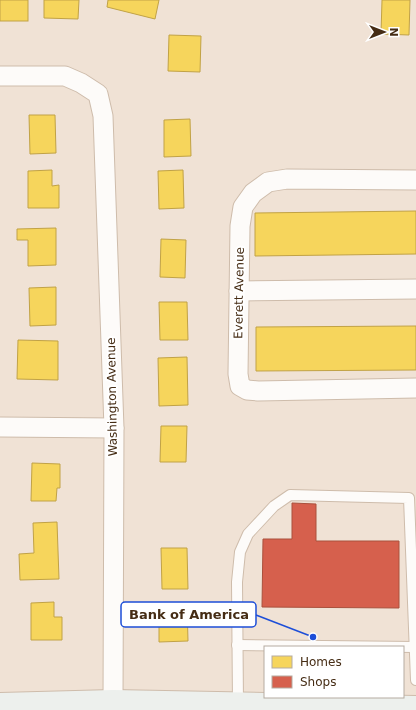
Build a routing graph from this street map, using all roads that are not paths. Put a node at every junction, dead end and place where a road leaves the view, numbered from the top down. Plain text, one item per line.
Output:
1 (0, 76) edge
2 (416, 180) edge
3 (416, 289) edge
4 (239, 291) junction
5 (416, 388) edge
6 (0, 427) edge
7 (114, 428) junction
8 (237, 645) junction
9 (326, 646) edge
10 (404, 647) edge
11 (415, 647) junction
12 (416, 680) edge
13 (100, 704) edge
14 (238, 704) junction
15 (3, 706) edge
16 (155, 706) edge
17 (341, 708) edge
18 (408, 708) edge

1 - 7 street, Washington Avenue
2 - 4 street, Everett Avenue
3 - 4 street
4 - 5 street, Everett Avenue
6 - 7 street
7 - 13 street, Washington Avenue
8 - 9 lane
8 - 11 lane
8 - 14 lane
10 - 11 lane
11 - 12 lane
13 - 15 main road
13 - 16 main road
14 - 16 main road
14 - 17 main road
17 - 18 main road

